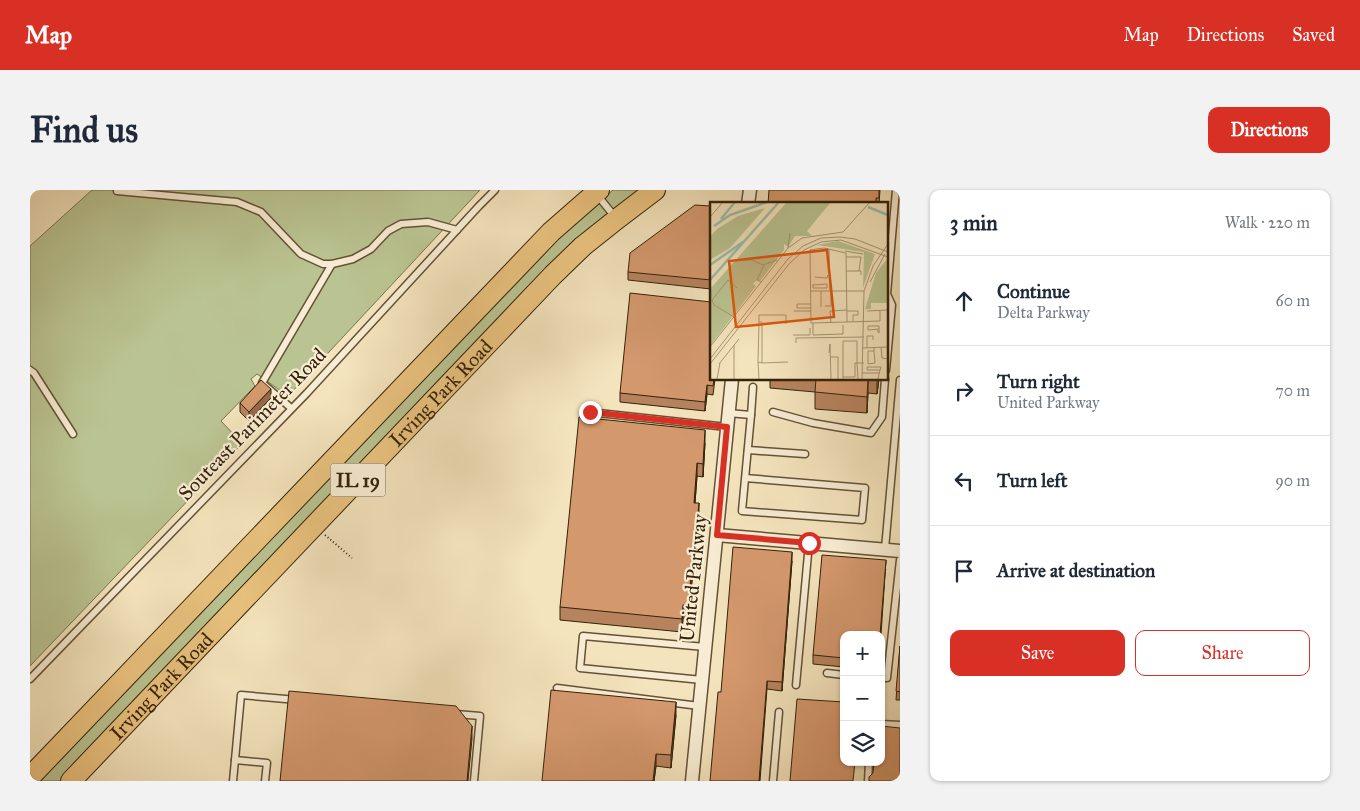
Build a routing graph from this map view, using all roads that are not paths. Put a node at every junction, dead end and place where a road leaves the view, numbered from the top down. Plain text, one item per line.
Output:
1 (495, 190) edge
2 (656, 190) edge
3 (896, 190) edge
4 (117, 191) edge
5 (597, 192) edge
6 (617, 218) junction
7 (457, 230) junction
8 (332, 264) junction
9 (888, 282) edge
10 (888, 296) edge
11 (888, 348) edge
12 (30, 370) edge
13 (732, 380) edge
14 (885, 380) edge
15 (900, 380) edge
16 (753, 387) dead end
17 (291, 408) junction
18 (590, 412) dead end
19 (773, 412) dead end
20 (728, 413) junction
21 (751, 415) junction
22 (727, 427) junction
23 (73, 434) dead end
24 (748, 450) junction
25 (805, 454) dead end
26 (745, 478) junction
27 (717, 535) junction
28 (809, 543) junction
29 (885, 549) junction
30 (900, 551) edge
31 (900, 560) edge
32 (705, 648) junction
33 (827, 674) dead end
34 (840, 675) edge
35 (885, 678) edge
36 (30, 679) edge
37 (702, 680) junction
38 (796, 685) dead end
39 (557, 688) dead end
40 (308, 700) edge
41 (700, 706) junction
42 (779, 712) dead end
43 (452, 713) edge
44 (885, 724) edge
45 (900, 726) edge
46 (235, 760) junction
47 (869, 766) edge
48 (30, 777) edge
49 (72, 781) edge
50 (233, 781) edge
51 (265, 781) edge
52 (474, 781) edge
53 (692, 781) edge
54 (773, 781) edge
55 (868, 781) edge

1 - 7 lane, Souteast Parimeter Road
2 - 6 main road, Irving Park Road / IL 19
3 - 9 lane
4 - 8 lane
5 - 6 lane
5 - 48 main road, Irving Park Road / IL 19
6 - 49 main road, Irving Park Road / IL 19
7 - 8 lane
7 - 17 lane, Souteast Parimeter Road
8 - 17 lane
10 - 11 lane
12 - 23 lane
13 - 20 street, United Parkway
14 - 19 lane
15 - 29 lane
16 - 21 lane
17 - 36 lane, Souteast Parimeter Road
18 - 22 lane
20 - 21 lane
20 - 22 street, United Parkway
21 - 24 lane
22 - 27 street, United Parkway
24 - 25 lane
24 - 26 lane
26 - 26 lane
27 - 28 street
27 - 32 street, United Parkway
28 - 29 street
28 - 38 lane
29 - 30 street
31 - 35 lane
32 - 37 street, United Parkway
32 - 37 lane
33 - 34 lane
37 - 41 street, United Parkway
39 - 41 lane
40 - 46 lane
41 - 53 street, United Parkway
42 - 54 lane
43 - 52 lane
44 - 45 lane
46 - 50 lane
46 - 51 lane
47 - 55 lane

